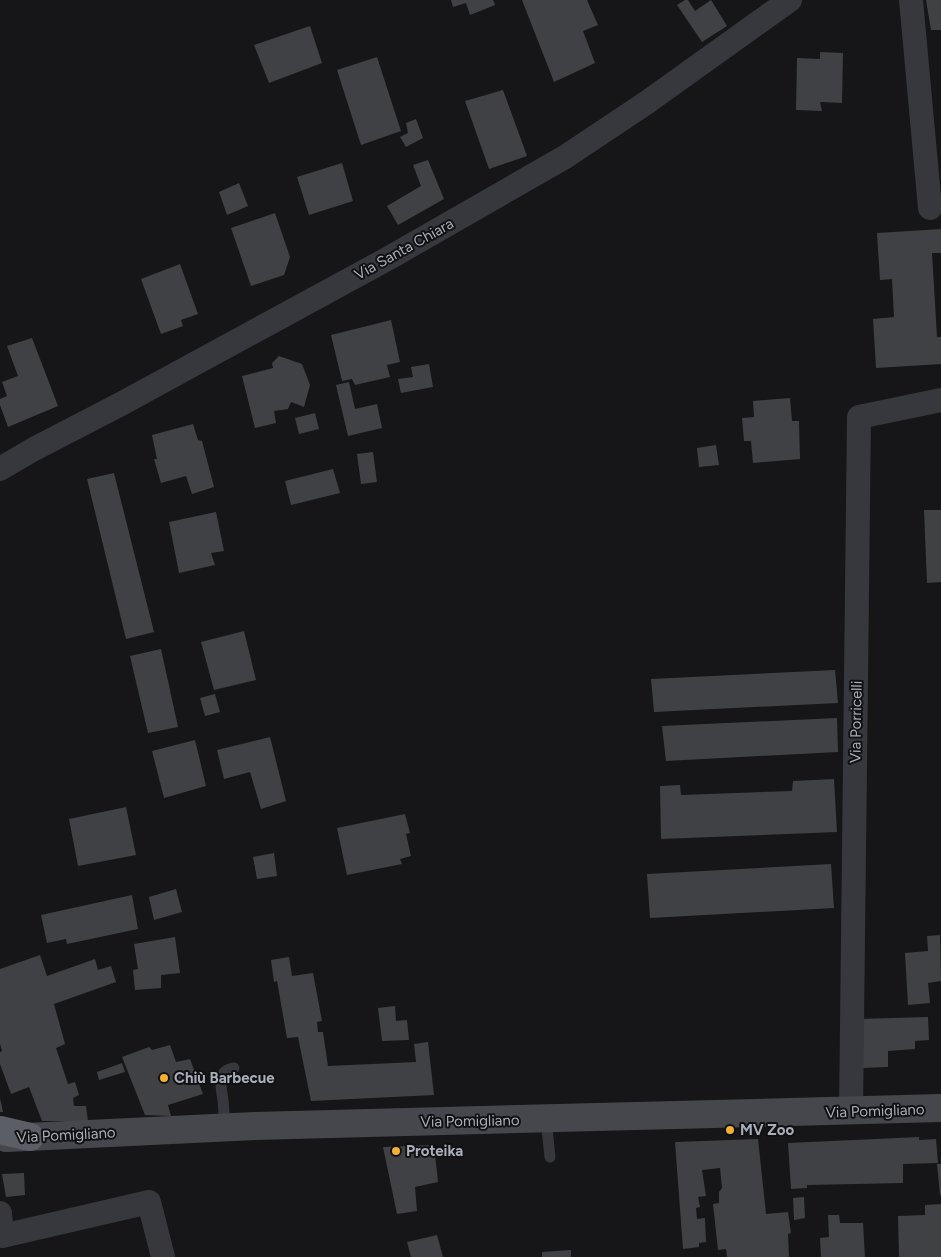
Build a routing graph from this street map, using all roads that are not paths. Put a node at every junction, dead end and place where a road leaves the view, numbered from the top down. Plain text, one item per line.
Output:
1 (790, 0) edge
2 (911, 0) edge
3 (930, 208) dead end
4 (941, 400) edge
5 (0, 469) edge
6 (234, 1068) dead end
7 (941, 1108) edge
8 (852, 1112) junction
9 (546, 1119) junction
10 (225, 1128) junction
11 (0, 1130) edge
12 (30, 1137) junction
13 (0, 1139) edge
14 (550, 1157) dead end
15 (0, 1213) edge
16 (163, 1257) edge

1 - 5 street, Via Santa Chiara
2 - 3 street
4 - 8 street, Via Porricelli
6 - 10 lane
7 - 8 main road, Via Pomigliano
8 - 9 main road, Via Pomigliano
9 - 10 main road, Via Pomigliano
9 - 14 lane
10 - 12 main road, Via Pomigliano
11 - 12 highway
12 - 13 main road, Via Pomigliano
15 - 16 street

